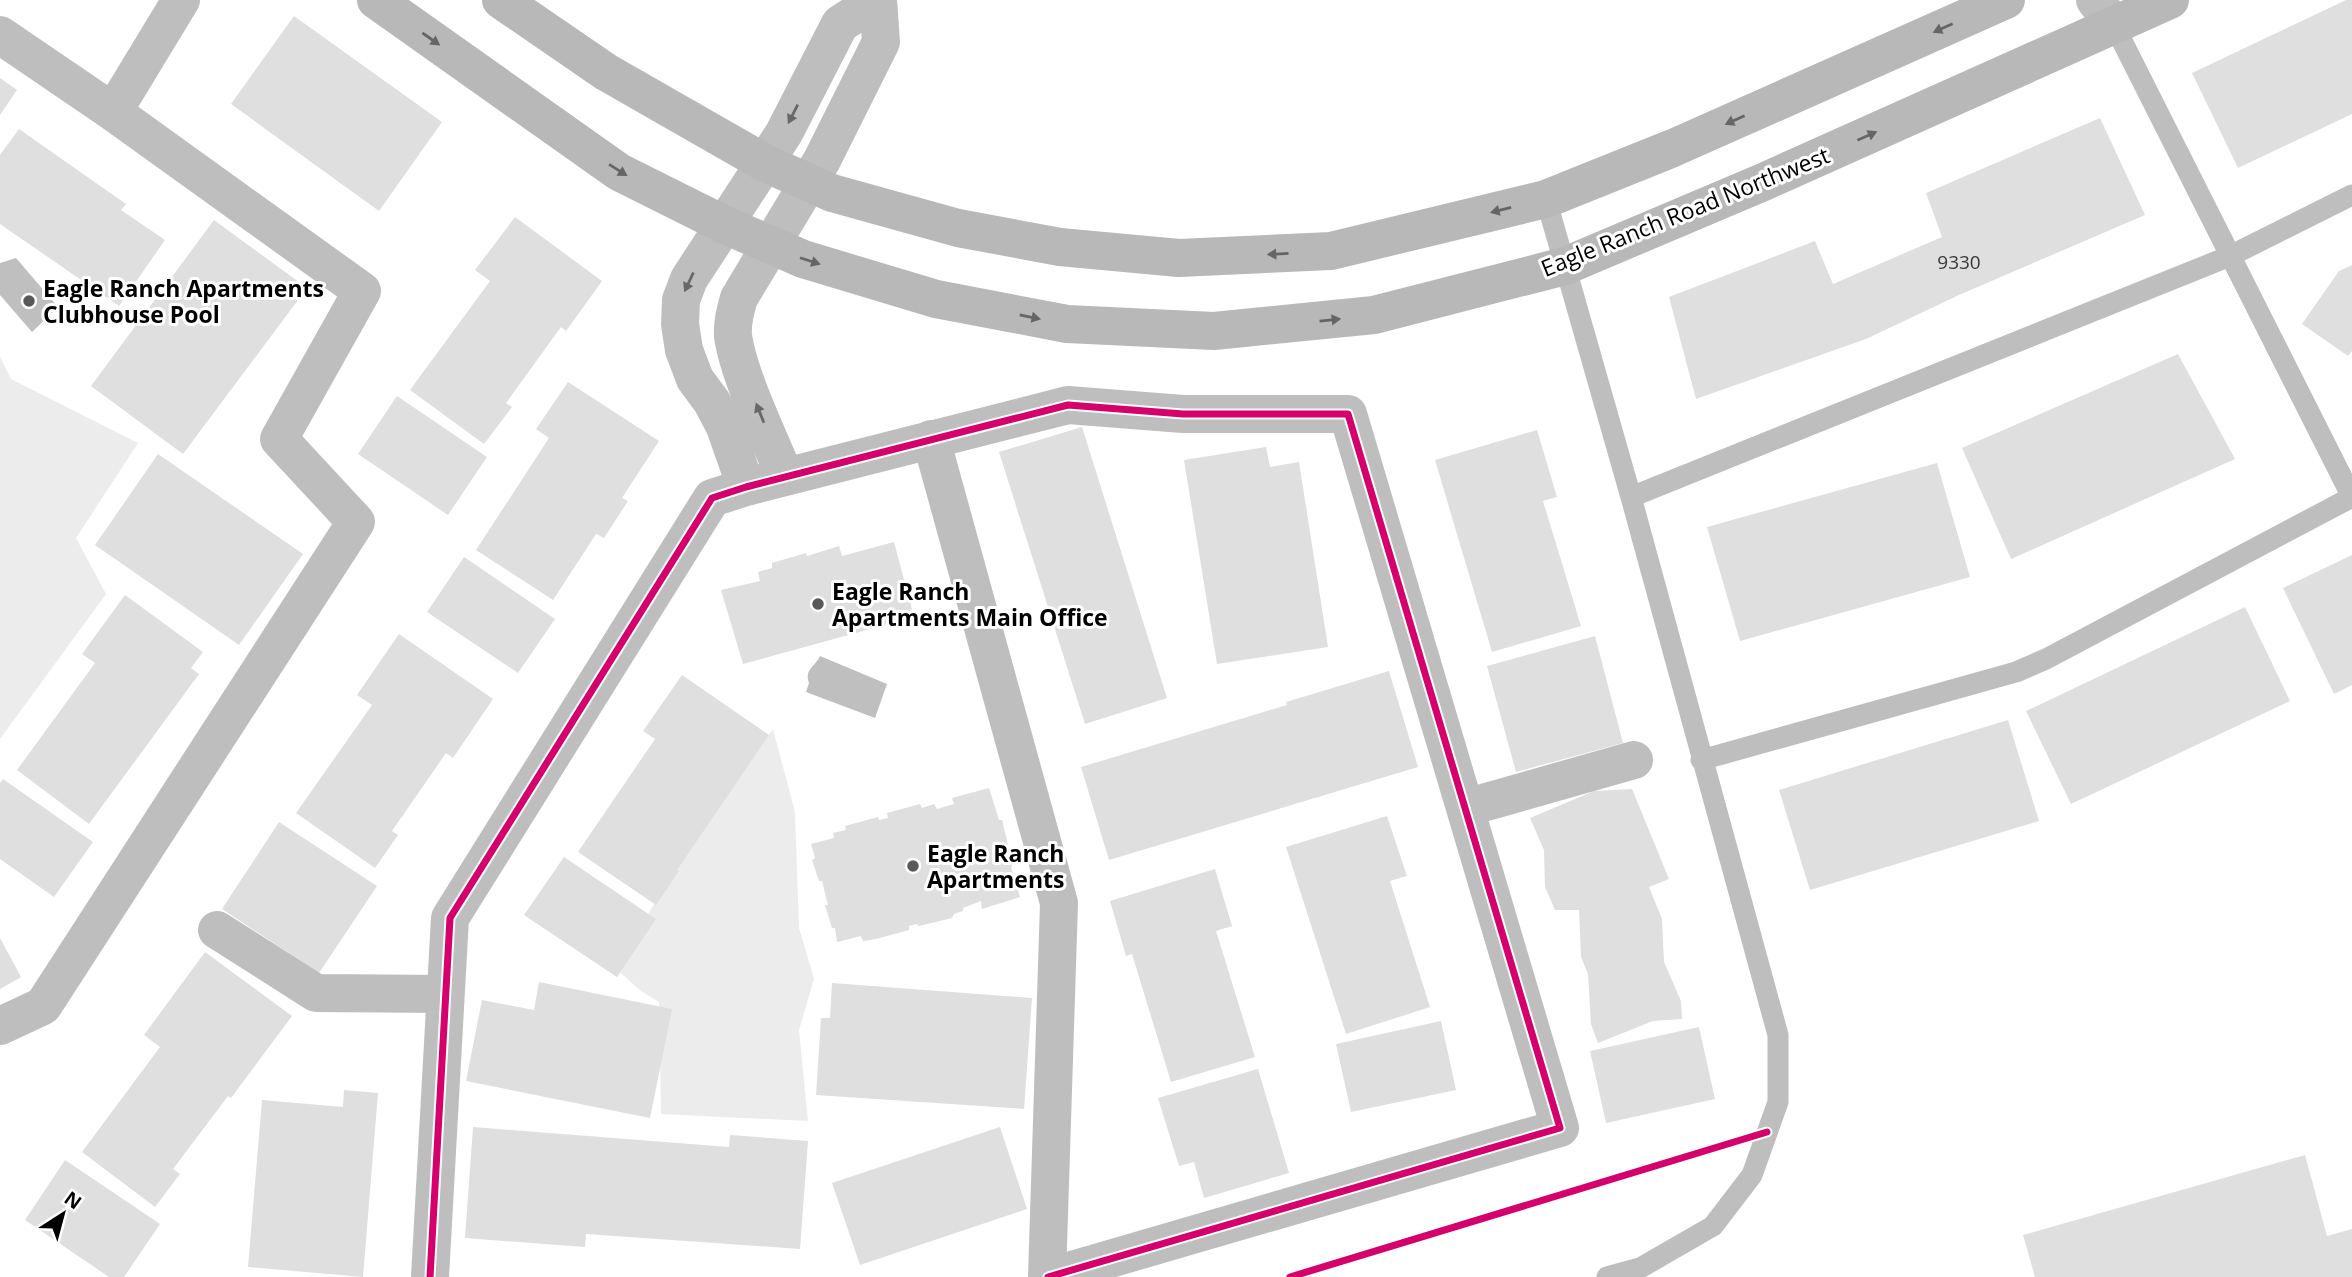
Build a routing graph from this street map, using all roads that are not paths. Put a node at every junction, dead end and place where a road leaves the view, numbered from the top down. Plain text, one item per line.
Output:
1 (181, 0) edge
2 (376, 0) edge
3 (501, 0) edge
4 (877, 0) edge
5 (2006, 0) edge
6 (2170, 0) edge
7 (2104, 12) edge
8 (0, 35) edge
9 (825, 54) junction
10 (867, 73) junction
11 (113, 112) junction
12 (765, 163) junction
13 (808, 182) junction
14 (2352, 195) edge
15 (1546, 199) junction
16 (725, 225) junction
17 (771, 245) junction
18 (2230, 256) junction
19 (1565, 266) junction
20 (932, 439) junction
21 (785, 477) junction
22 (746, 486) junction
23 (1631, 497) junction
24 (2352, 497) edge
25 (1634, 760) dead end
26 (1701, 760) junction
27 (1465, 808) junction
28 (217, 930) dead end
29 (445, 995) junction
30 (0, 1026) edge
31 (430, 1277) edge
32 (1048, 1277) edge
33 (1606, 1277) edge

1 - 11 street
2 -> 16 main road, Eagle Ranch Road Northwest
3 - 12 main road
4 - 9 street
4 - 10 street
5 -> 15 main road
6 - 7 main road, Eagle Ranch Road Northwest
7 - 18 lane
19 -> 7 main road, Eagle Ranch Road Northwest
8 - 11 street
9 - 10 street
9 -> 12 street
10 - 13 street
11 - 30 street
12 - 13 main road
12 - 16 street
15 -> 13 main road
13 - 17 street
14 - 18 lane
15 - 19 lane
16 - 17 main road, Eagle Ranch Road Northwest
16 -> 22 street
17 -> 19 main road, Eagle Ranch Road Northwest
21 -> 17 street
18 - 23 lane
18 - 24 lane
19 - 23 lane
20 - 21 street
20 - 27 street
20 - 32 street
21 - 22 street
22 - 29 street
23 - 26 lane
24 - 26 lane
25 - 27 street
26 - 33 lane
27 - 32 street
28 - 29 street
29 - 31 street

